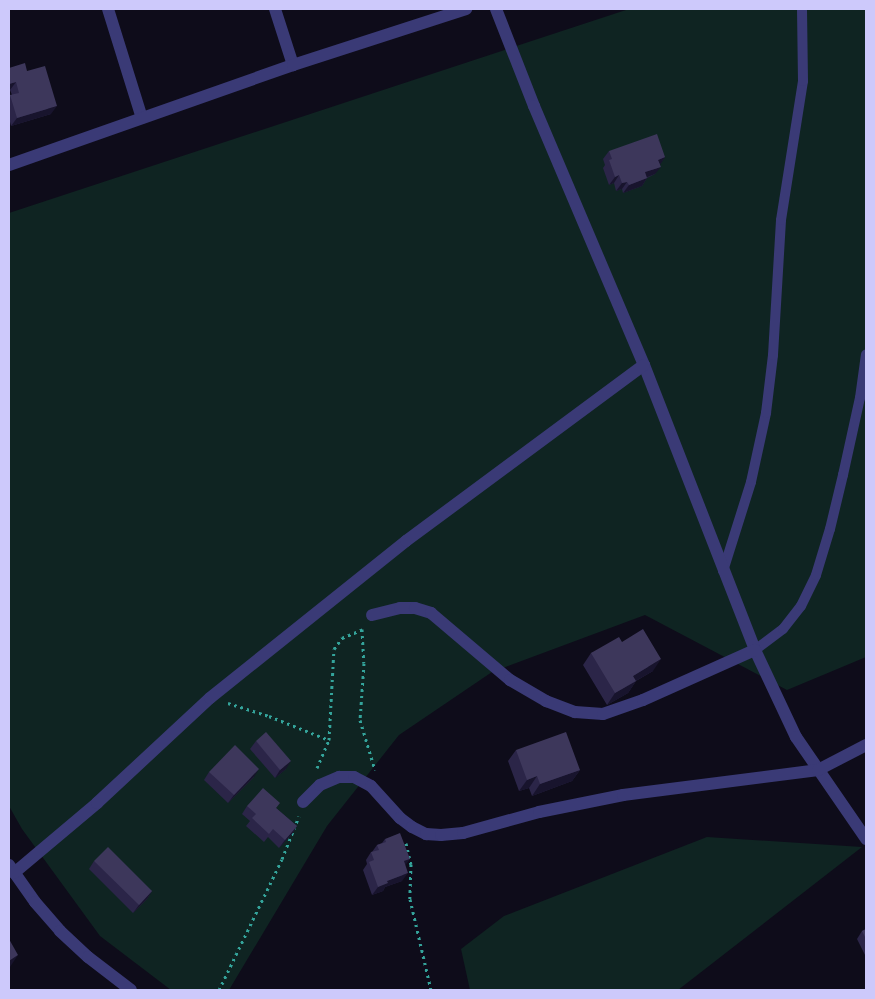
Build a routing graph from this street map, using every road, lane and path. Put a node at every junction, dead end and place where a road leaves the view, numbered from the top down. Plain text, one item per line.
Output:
1 (108, 9) edge
2 (275, 9) edge
3 (466, 9) edge
4 (496, 9) edge
5 (802, 9) edge
6 (294, 65) junction
7 (142, 118) junction
8 (9, 165) edge
9 (866, 354) edge
10 (644, 365) junction
11 (723, 571) junction
12 (372, 615) dead end
13 (362, 629) dead end
14 (755, 650) junction
15 (210, 698) junction
16 (329, 740) dead end
17 (866, 745) edge
18 (818, 770) junction
19 (371, 786) junction
20 (303, 802) dead end
21 (400, 818) junction
22 (866, 839) edge
23 (13, 877) edge
24 (131, 990) edge
25 (431, 990) edge

1 - 7 street
2 - 6 street
3 - 6 street
4 - 10 street
5 - 11 lane
6 - 7 street
7 - 8 street
9 - 14 lane
10 - 11 street
10 - 15 street
11 - 14 street
12 - 14 street
13 - 19 path
14 - 18 street
15 - 16 path
15 - 23 street
17 - 18 street
18 - 21 street
18 - 22 street
19 - 20 street
19 - 21 street
21 - 25 path
23 - 24 street

